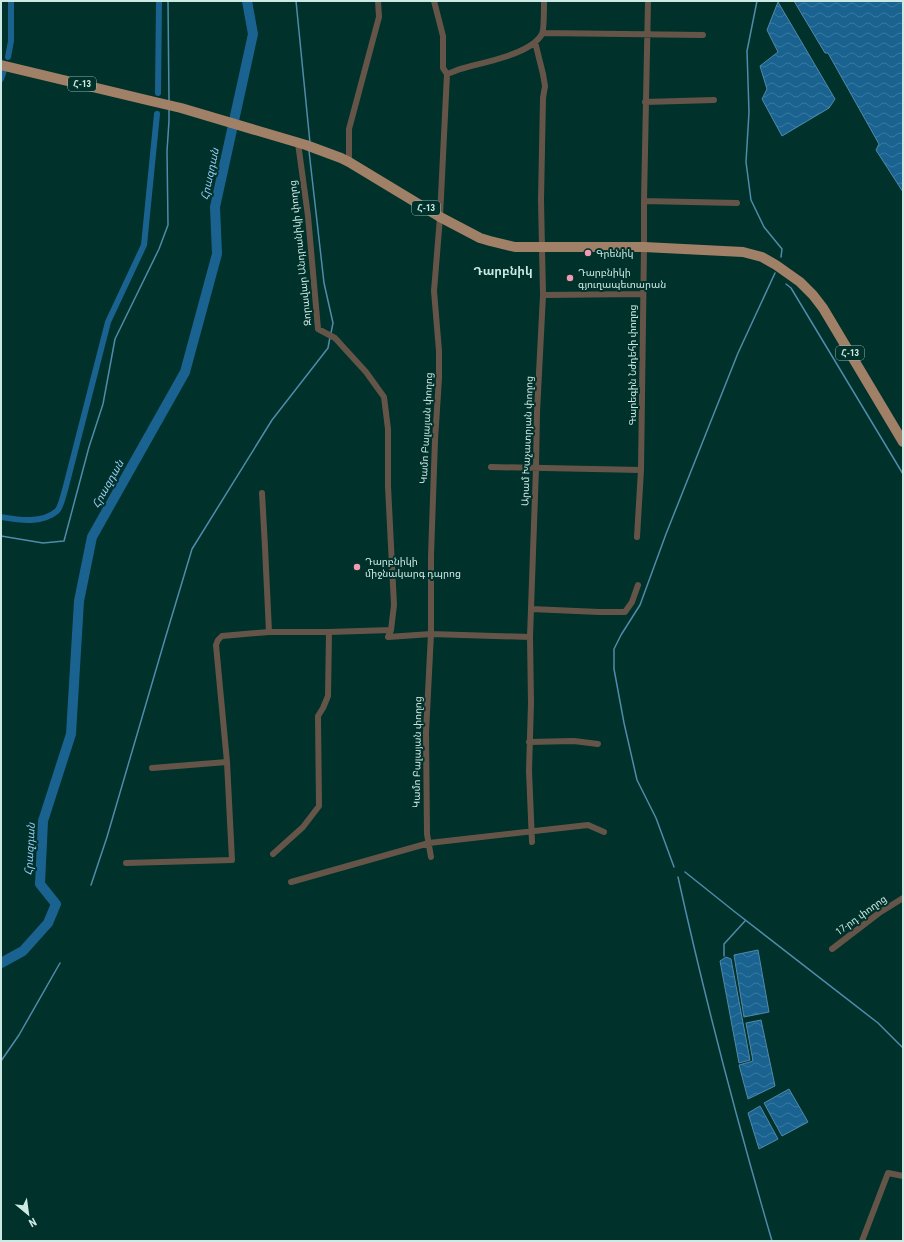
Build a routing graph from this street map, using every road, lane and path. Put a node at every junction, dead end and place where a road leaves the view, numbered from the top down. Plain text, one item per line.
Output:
1 (378, 1) edge
2 (434, 1) edge
3 (544, 1) edge
4 (648, 1) edge
5 (543, 33) junction
6 (648, 34) junction
7 (703, 35) dead end
8 (535, 42) junction
9 (1, 65) edge
10 (447, 74) junction
11 (714, 100) dead end
12 (645, 102) junction
13 (302, 144) junction
14 (349, 162) junction
15 (644, 201) junction
16 (737, 203) dead end
17 (440, 217) junction
18 (644, 247) junction
19 (543, 248) junction
20 (643, 294) junction
21 (543, 295) junction
22 (903, 442) edge
23 (491, 467) dead end
24 (536, 468) junction
25 (642, 470) junction
26 (262, 492) dead end
27 (637, 537) dead end
28 (638, 585) dead end
29 (531, 609) junction
30 (391, 630) junction
31 (269, 632) junction
32 (329, 632) junction
33 (431, 634) junction
34 (530, 637) junction
35 (530, 742) junction
36 (598, 744) dead end
37 (227, 762) junction
38 (152, 768) dead end
39 (532, 831) junction
40 (604, 832) dead end
41 (532, 842) dead end
42 (428, 843) junction
43 (273, 854) dead end
44 (431, 857) dead end
45 (126, 863) dead end
46 (291, 882) dead end
47 (903, 898) edge
48 (832, 949) dead end
49 (903, 1176) edge
50 (862, 1241) edge

1 - 14 street
2 - 10 street, Կամո Բալայան փողոց
3 - 5 street
4 - 6 street, Գարեգին Նժդեհի փողոց
5 - 6 street
5 - 8 street
6 - 7 street
6 - 12 street, Գարեգին Նժդեհի փողոց
8 - 10 street
8 - 19 street, Արամ Խաչատրյան փողոց
9 - 13 main road, Հ-13
10 - 17 street, Կամո Բալայան փողոց
11 - 12 street
12 - 15 street, Գարեգին Նժդեհի փողոց
13 - 14 main road, Հ-13
13 - 30 street, Զորավար Անդրանիկի փողոց
14 - 17 main road, Հ-13
15 - 16 street
15 - 18 street, Գարեգին Նժդեհի փողոց
17 - 19 main road, Հ-13
17 - 33 street, Կամո Բալայան փողոց
18 - 19 main road, Հ-13
18 - 20 street, Գարեգին Նժդեհի փողոց
18 - 22 main road, Հ-13
19 - 21 street, Արամ Խաչատրյան փողոց
20 - 21 street
20 - 25 street, Գարեգին Նժդեհի փողոց
21 - 24 street, Արամ Խաչատրյան փողոց
23 - 24 street
24 - 25 street
24 - 29 street, Արամ Խաչատրյան փողոց
25 - 27 street, Գարեգին Նժդեհի փողոց
26 - 31 street
28 - 29 street
29 - 34 street, Արամ Խաչատրյան փողոց
30 - 32 street
30 - 33 street
31 - 32 street
31 - 37 street
32 - 43 street
33 - 34 street
33 - 42 street, Կամո Բալայան փողոց
34 - 35 street, Արամ Խաչատրյան փողոց
35 - 36 street
35 - 39 street, Արամ Խաչատրյան փողոց
37 - 38 street
37 - 45 street
39 - 40 street
39 - 41 street, Արամ Խաչատրյան փողոց
39 - 42 street
42 - 44 street, Կամո Բալայան փողոց
42 - 46 street
47 - 48 street, 17-րդ փողոց
49 - 50 street

